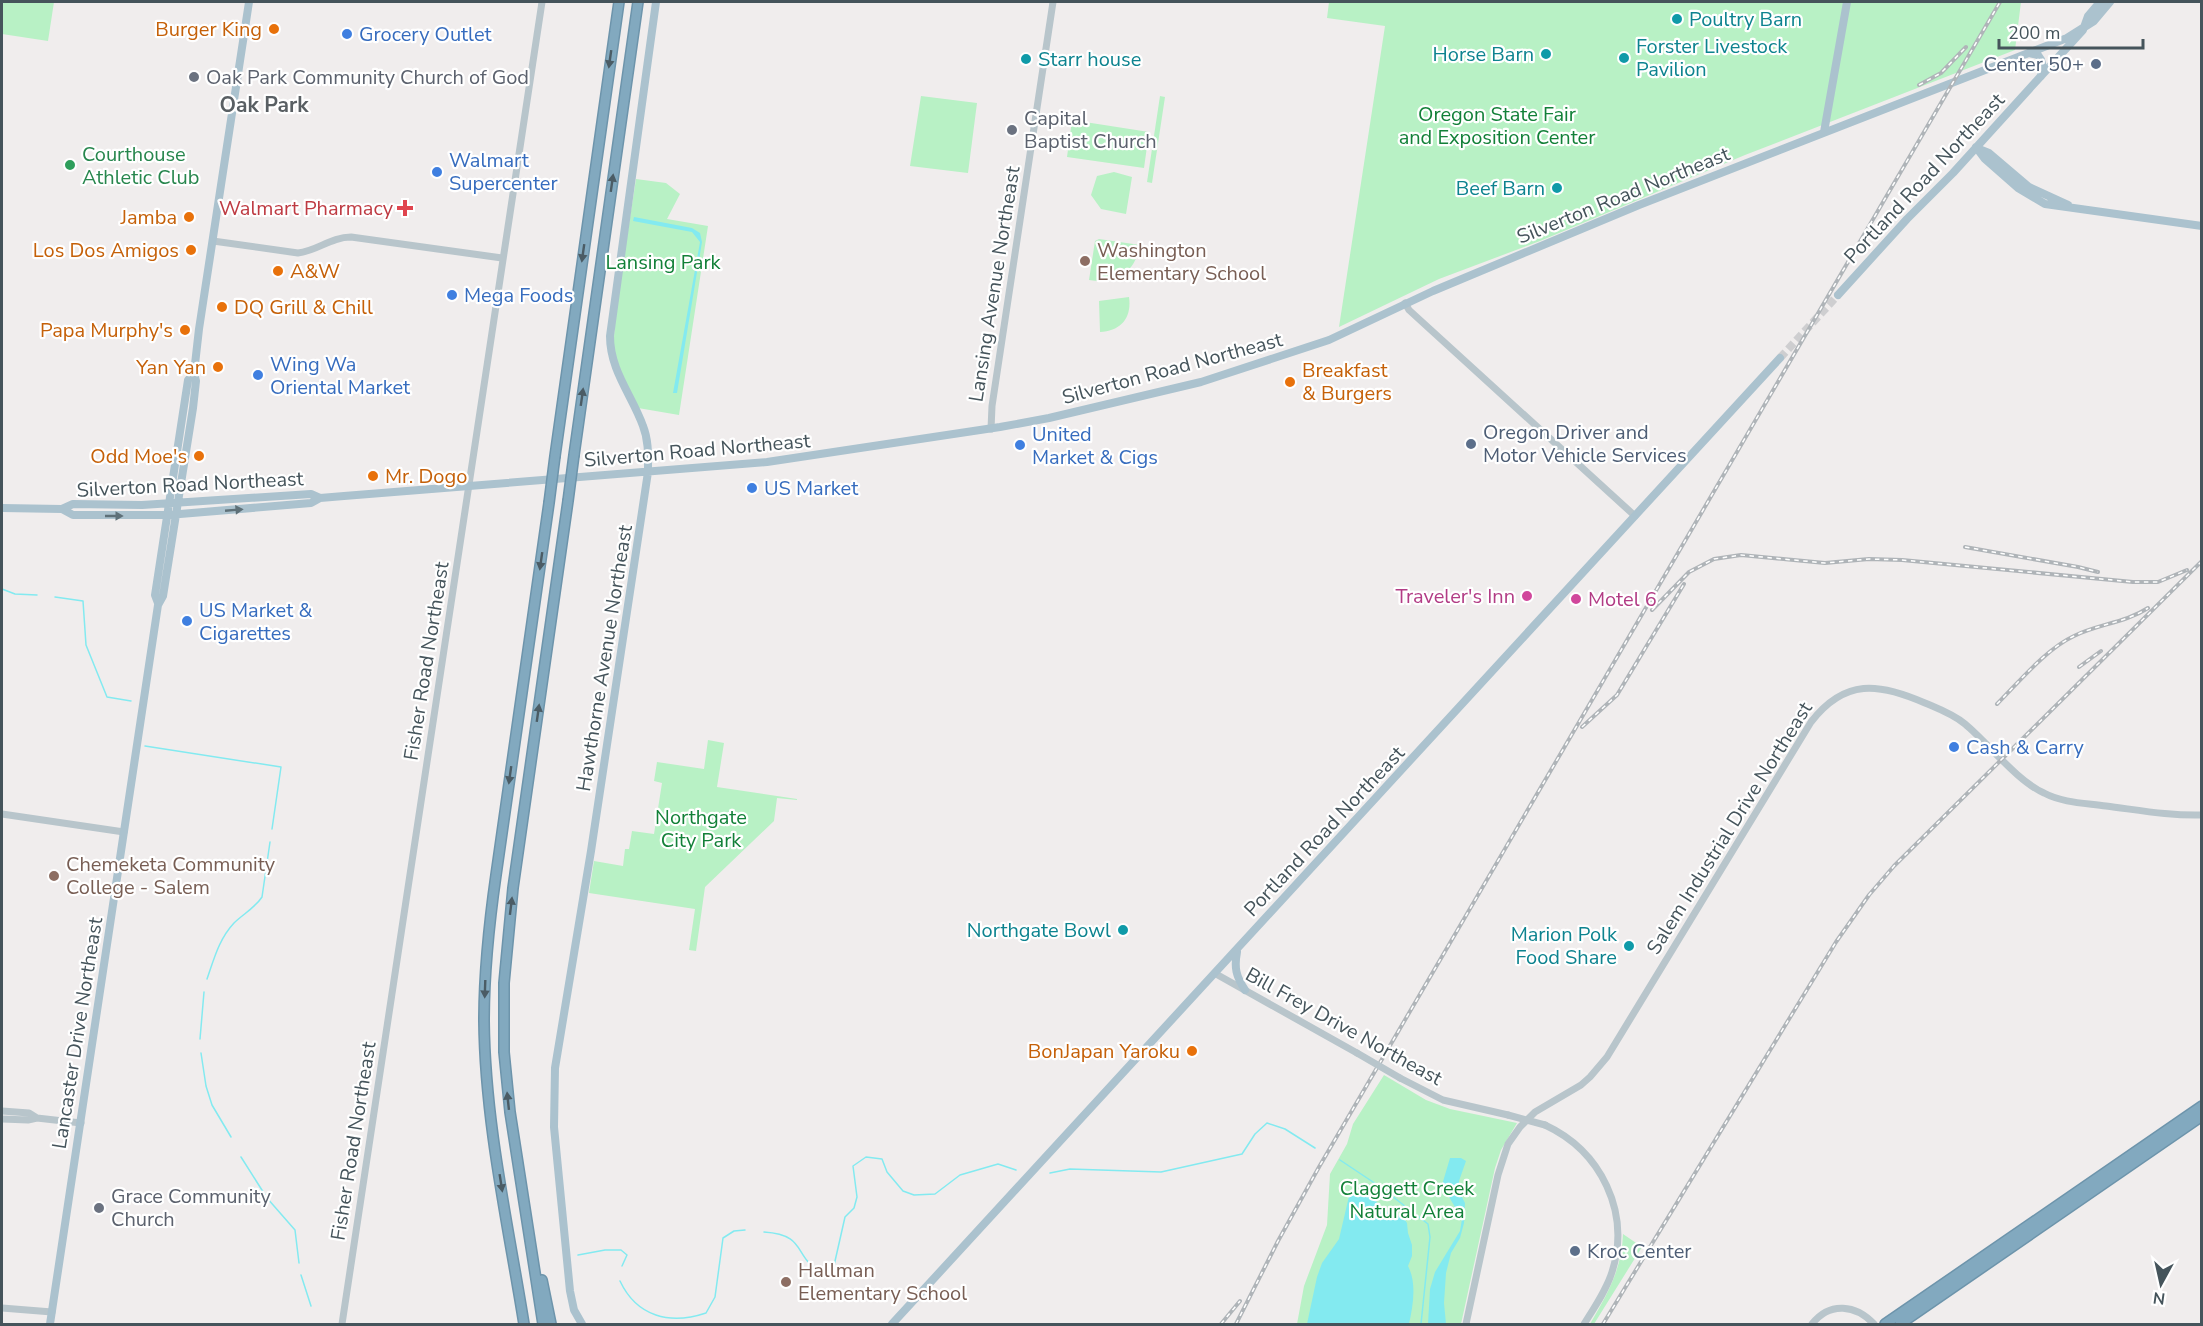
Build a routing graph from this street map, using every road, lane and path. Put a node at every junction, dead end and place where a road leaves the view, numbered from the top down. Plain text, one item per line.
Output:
1 (249, 2) edge
2 (542, 2) edge
3 (619, 2) edge
4 (638, 2) edge
5 (656, 2) edge
6 (1053, 2) edge
7 (1847, 2) edge
8 (2100, 2) edge
9 (2110, 2) edge
10 (2083, 30) junction
11 (2028, 53) junction
12 (2041, 76) junction
13 (1824, 132) junction
14 (1976, 147) junction
15 (2202, 226) edge
16 (213, 242) junction
17 (502, 258) junction
18 (1838, 295) tunnel mouth
19 (1405, 303) junction
20 (1780, 358) tunnel mouth
21 (194, 373) junction
22 (186, 394) junction
23 (190, 423) junction
24 (991, 429) junction
25 (648, 472) junction
26 (468, 486) junction
27 (320, 498) junction
28 (174, 503) junction
29 (2, 508) edge
30 (62, 509) junction
31 (172, 515) junction
32 (1635, 516) junction
33 (2, 814) edge
34 (2202, 815) edge
35 (124, 832) junction
36 (1237, 950) junction
37 (1216, 974) junction
38 (1245, 990) junction
39 (2202, 1106) edge
40 (2, 1111) edge
41 (2202, 1116) edge
42 (37, 1118) junction
43 (2, 1119) edge
44 (2202, 1121) edge
45 (81, 1123) junction
46 (513, 1140) junction
47 (2128, 1167) junction
48 (2, 1308) edge
49 (52, 1312) junction
50 (50, 1324) edge
51 (342, 1324) edge
52 (524, 1324) edge
53 (543, 1324) edge
54 (551, 1324) edge
55 (582, 1324) edge
56 (892, 1324) edge
57 (1466, 1324) edge
58 (1584, 1324) edge
59 (1812, 1324) edge
60 (1874, 1324) edge
61 (1885, 1324) edge
62 (1900, 1324) edge

1 - 16 main road, Lancaster Drive Northeast
2 - 17 street, Fisher Road Northeast
3 -> 52 highway, bridge
46 -> 4 highway, bridge
5 - 25 main road, Hawthorne Avenue Northeast
6 - 24 street, Lansing Avenue Northeast
7 - 13 main road
8 - 10 main road
9 - 10 main road
10 - 11 main road, Silverton Road Northeast
10 - 12 main road, Portland Road Northeast
11 - 12 main road
11 - 13 main road, Silverton Road Northeast
12 - 14 main road, Portland Road Northeast
13 - 19 main road, Silverton Road Northeast
14 - 15 main road
14 - 18 main road, Portland Road Northeast
16 - 17 street
16 - 21 main road, Lancaster Drive Northeast
17 - 26 street, Fisher Road Northeast
19 - 24 main road, Silverton Road Northeast
19 - 32 street
20 - 32 main road, Portland Road Northeast
21 - 22 main road, Lancaster Drive Northeast
21 - 23 main road, Lancaster Drive Northeast
22 - 23 main road
22 - 28 main road, Lancaster Drive Northeast
23 - 28 main road, Lancaster Drive Northeast
24 - 25 main road, Silverton Road Northeast
25 - 26 main road, Silverton Road Northeast
25 - 55 main road, Hawthorne Avenue Northeast
26 - 27 main road, Silverton Road Northeast
26 - 51 street, Fisher Road Northeast
27 - 28 main road, Silverton Road Northeast
31 -> 27 main road, Silverton Road Northeast
28 - 30 main road, Silverton Road Northeast
28 - 31 main road, Lancaster Drive Northeast
29 - 30 main road, Silverton Road Northeast
30 -> 31 main road, Silverton Road Northeast
31 - 35 main road, Lancaster Drive Northeast
32 - 36 main road, Portland Road Northeast
33 - 35 street
34 - 57 street, Salem Industrial Drive Northeast
35 - 45 main road, Lancaster Drive Northeast
36 - 37 main road, Portland Road Northeast
36 - 38 main road
37 - 38 street, Bill Frey Drive Northeast
37 - 56 main road, Portland Road Northeast
38 - 58 street, Bill Frey Drive Northeast, bridge
39 - 61 highway
40 - 42 street
41 - 47 highway
42 - 43 street
42 - 45 street
44 - 47 highway
45 - 49 main road, Lancaster Drive Northeast
46 - 53 highway
46 - 54 highway
47 - 62 highway
48 - 49 street
49 - 50 main road, Lancaster Drive Northeast
59 - 60 street

